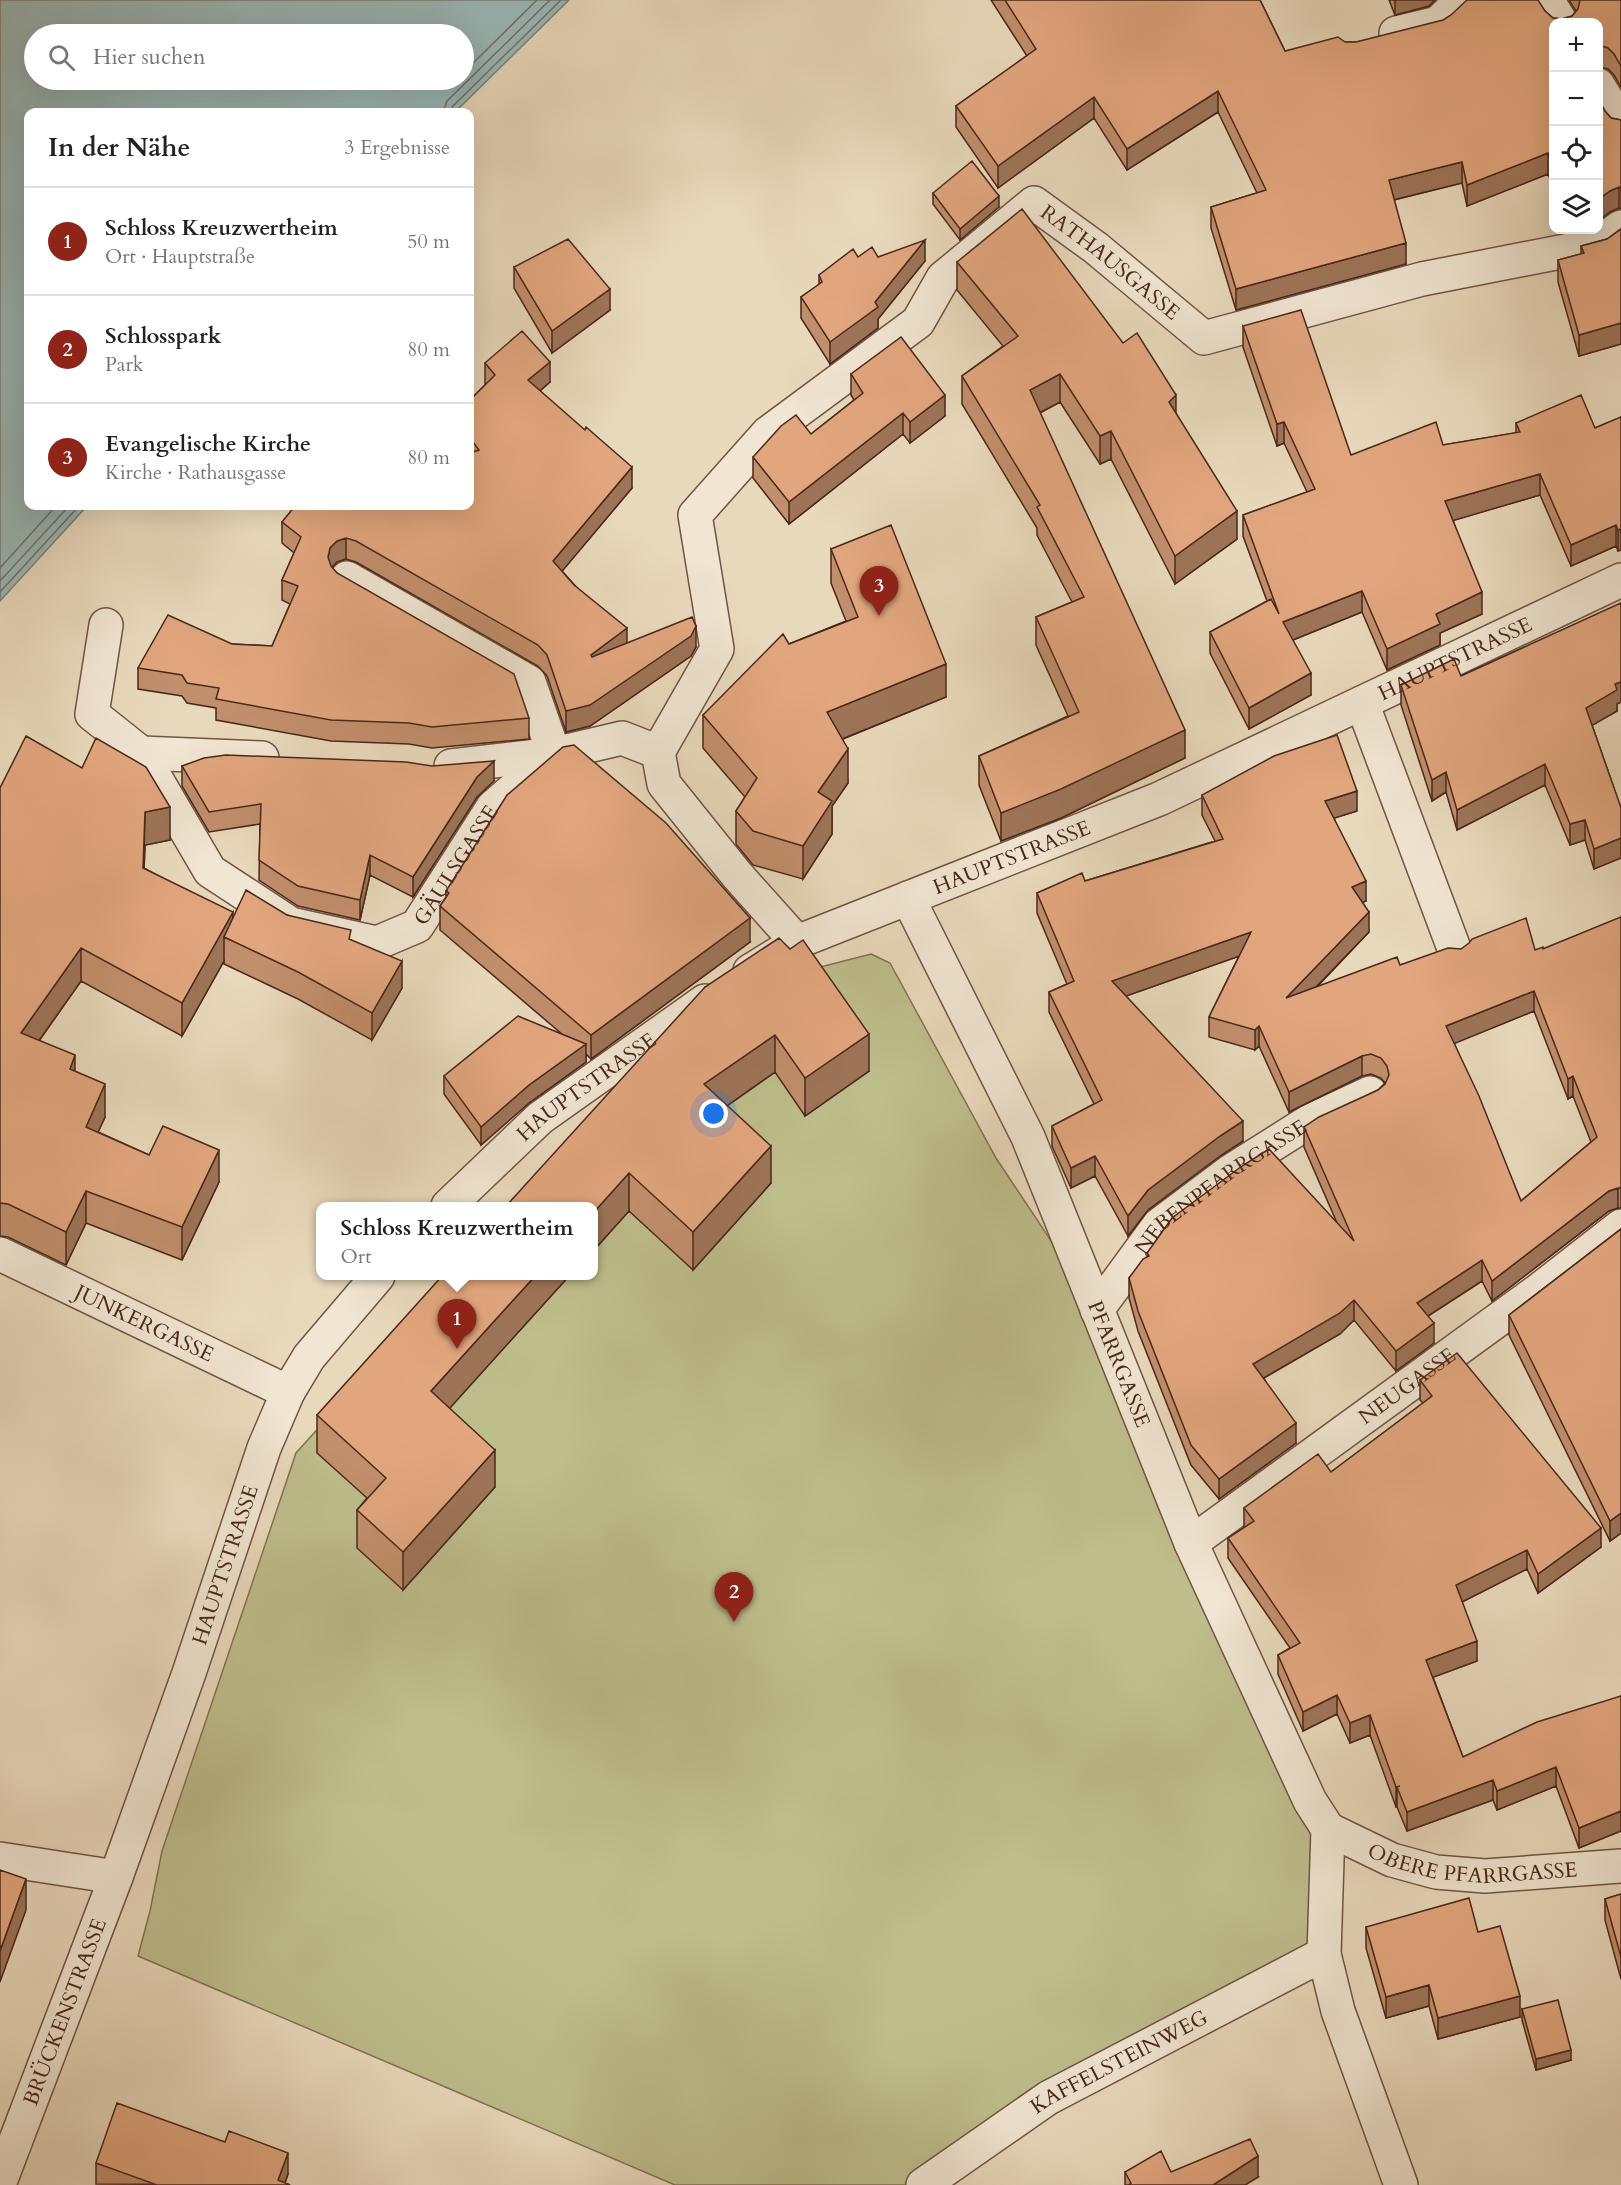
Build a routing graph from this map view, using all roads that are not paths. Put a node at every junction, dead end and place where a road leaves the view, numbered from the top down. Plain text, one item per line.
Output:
1 (1462, 0) edge
2 (1547, 0) edge
3 (1558, 18) edge
4 (1373, 39) edge
5 (1603, 92) edge
6 (1621, 123) edge
7 (1621, 227) edge
8 (347, 578) edge
9 (1621, 580) edge
10 (106, 625) dead end
11 (1362, 702) junction
12 (658, 752) junction
13 (141, 753) junction
14 (554, 754) junction
15 (292, 759) edge
16 (420, 765) edge
17 (908, 898) junction
18 (797, 942) junction
19 (1455, 951) edge
20 (1370, 1093) edge
21 (452, 1202) edge
22 (1621, 1226) edge
23 (0, 1254) edge
24 (374, 1280) edge
25 (1097, 1310) junction
26 (288, 1392) junction
27 (1191, 1543) junction
28 (1328, 1829) junction
29 (0, 1859) edge
30 (1621, 1866) edge
31 (116, 1877) junction
32 (1324, 1954) junction
33 (0, 2182) edge
34 (923, 2185) edge
35 (1401, 2185) edge

1 - 4 street
2 - 3 street
5 - 6 street
7 - 12 street, RATHAUSGASSE
8 - 14 street
9 - 11 street, HAUPTSTRASSE
10 - 13 street, GÄULSGASSE
11 - 17 street, HAUPTSTRASSE
11 - 19 street
12 - 14 street, GÄULSGASSE
12 - 18 street
13 - 14 street, GÄULSGASSE
13 - 15 street
14 - 16 street, GÄULSGASSE
17 - 18 street, HAUPTSTRASSE
17 - 25 street, PFARRGASSE
18 - 21 street, HAUPTSTRASSE
20 - 25 street, NEBENPFARRGASSE
22 - 27 street, NEUGASSE
23 - 26 street, JUNKERGASSE
24 - 26 street, HAUPTSTRASSE
25 - 27 street, PFARRGASSE
26 - 31 street, HAUPTSTRASSE
27 - 28 street, PFARRGASSE
28 - 30 street, OBERE PFARRGASSE
28 - 32 street
29 - 31 street
31 - 33 street, BRÜCKENSTRASSE
32 - 34 street, KAFFELSTEINWEG
32 - 35 street

